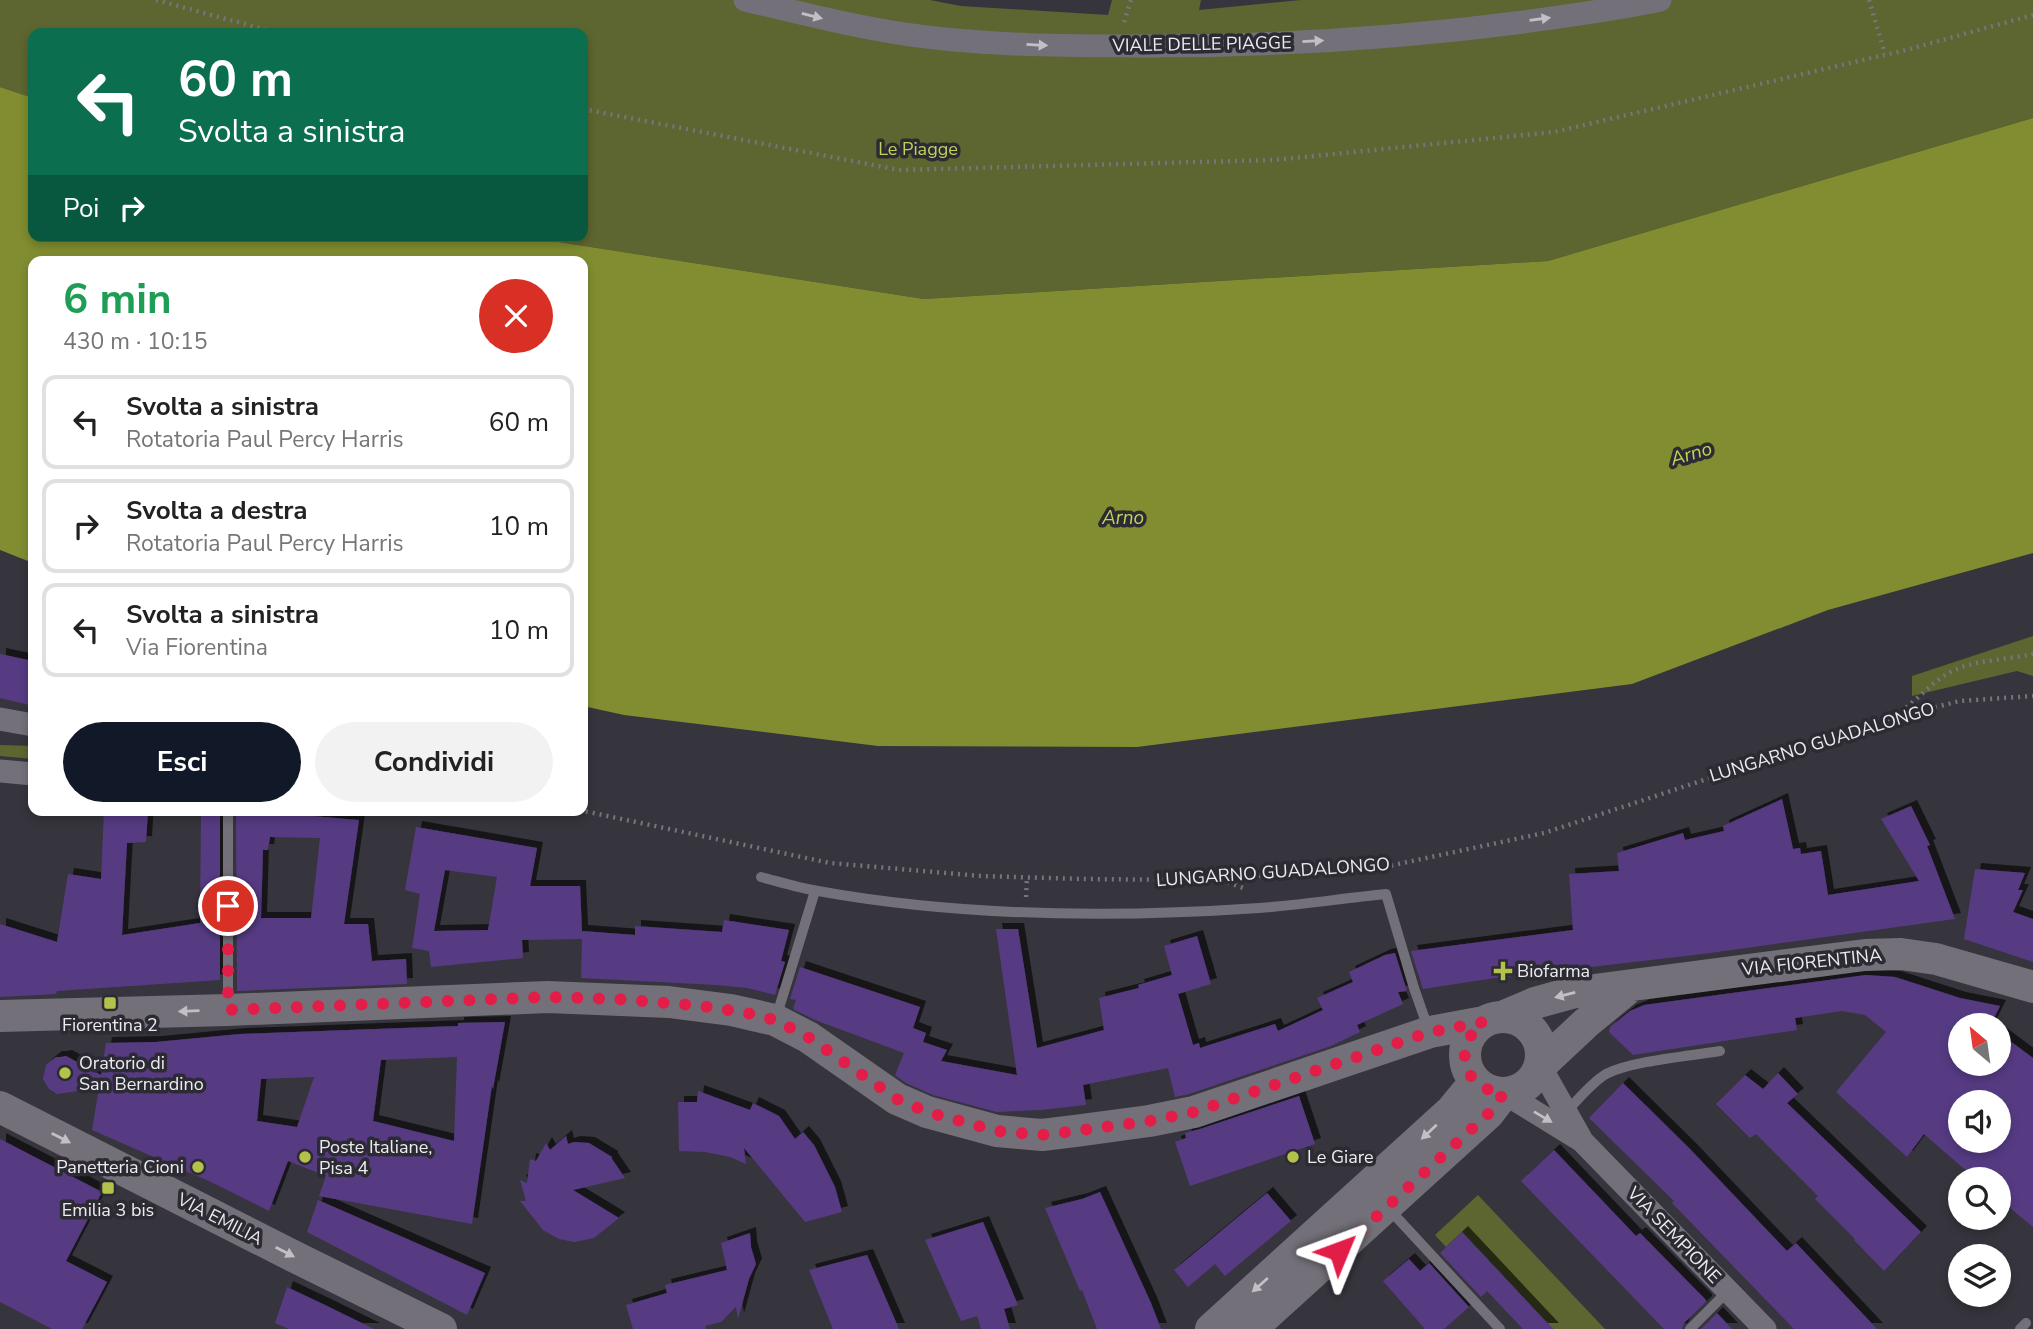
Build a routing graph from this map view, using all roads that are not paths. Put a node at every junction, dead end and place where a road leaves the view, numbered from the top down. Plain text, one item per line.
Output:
1 (746, 0) edge
2 (1660, 0) edge
3 (0, 719) edge
4 (28, 724) edge
5 (0, 771) edge
6 (28, 774) edge
7 (228, 816) edge
8 (761, 877) dead end
9 (815, 891) junction
10 (1631, 986) junction
11 (2033, 987) edge
12 (228, 1010) junction
13 (1493, 1019) junction
14 (775, 1020) junction
15 (7, 1021) edge
16 (1430, 1032) junction
17 (1720, 1051) dead end
18 (1540, 1066) junction
19 (1489, 1088) junction
20 (0, 1107) edge
21 (1566, 1112) junction
22 (1582, 1141) junction
23 (1386, 1206) junction
24 (1728, 1292) junction
25 (441, 1329) edge
26 (1212, 1329) edge
27 (1251, 1329) edge
28 (1500, 1329) edge
29 (1690, 1329) edge
30 (1765, 1329) edge

1 -> 2 street, VIALE DELLE PIAGGE
3 - 4 street
5 - 6 street
7 - 12 lane
8 - 9 lane
9 - 14 lane
9 - 16 lane
10 - 11 main road, VIA FIORENTINA
10 -> 13 main road, VIA FIORENTINA
10 - 18 main road
12 - 14 main road, VIA FIORENTINA
12 -> 15 main road, VIA FIORENTINA
13 - 16 main road, VIA FIORENTINA
13 - 18 main road
13 - 19 main road
14 - 16 main road, VIA FIORENTINA
17 - 21 lane
18 - 19 main road
18 - 21 street, VIA SEMPIONE
19 -> 22 street, VIA SEMPIONE
19 - 23 main road
19 -> 26 main road
20 -> 25 main road, VIA EMILIA
21 - 22 street, VIA SEMPIONE
22 - 24 street, VIA SEMPIONE
23 - 27 main road
23 - 28 lane
24 - 29 lane
24 - 30 street, VIA SEMPIONE

